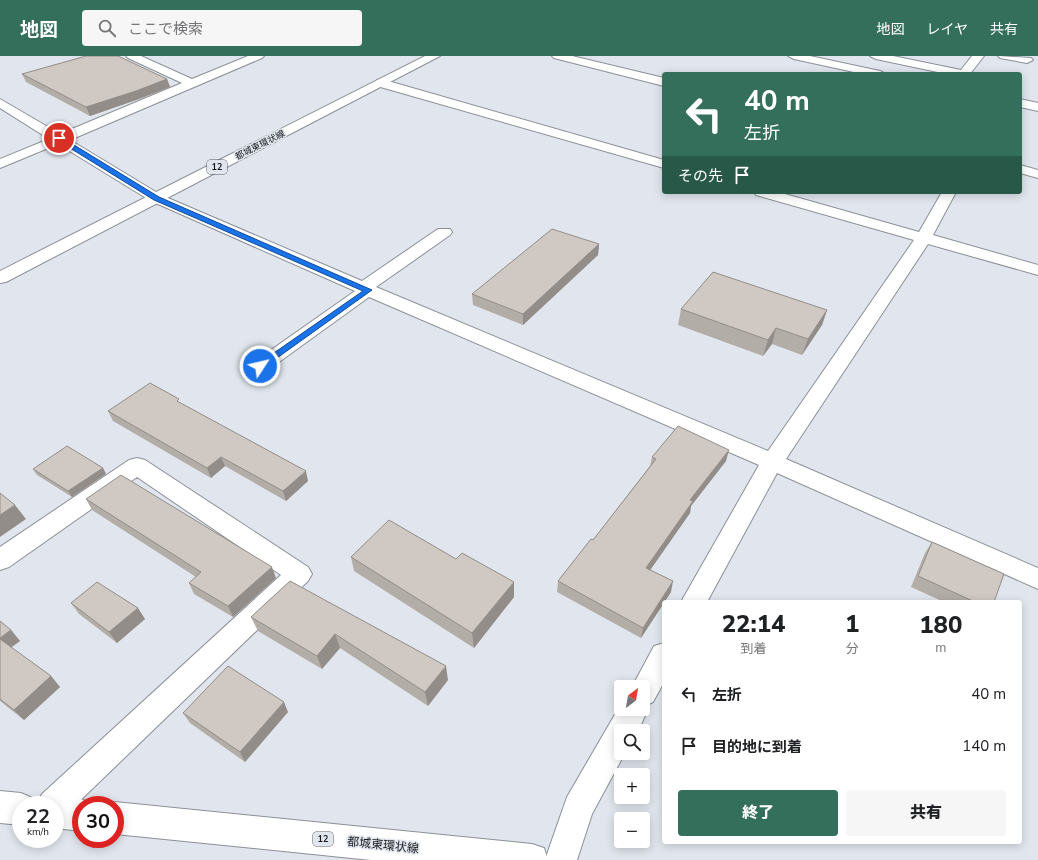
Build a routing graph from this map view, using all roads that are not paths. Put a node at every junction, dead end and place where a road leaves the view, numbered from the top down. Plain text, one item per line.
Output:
1 (132, 56) edge
2 (258, 56) edge
3 (434, 56) edge
4 (558, 56) edge
5 (794, 56) edge
6 (876, 56) edge
7 (978, 56) edge
8 (1004, 56) edge
9 (1026, 62) edge
10 (870, 72) edge
11 (954, 72) edge
12 (966, 72) edge
13 (662, 82) edge
14 (191, 83) junction
15 (381, 83) junction
16 (0, 103) edge
17 (1022, 103) edge
18 (1038, 107) edge
19 (59, 138) junction
20 (662, 163) edge
21 (0, 164) edge
22 (1022, 170) edge
23 (1038, 174) edge
24 (768, 194) edge
25 (948, 194) edge
26 (156, 198) junction
27 (444, 232) dead end
28 (923, 238) junction
29 (1038, 270) edge
30 (0, 278) edge
31 (366, 289) junction
32 (260, 366) dead end
33 (772, 462) junction
34 (0, 560) edge
35 (1038, 579) edge
36 (695, 600) edge
37 (662, 659) edge
38 (650, 680) edge
39 (614, 744) edge
40 (63, 796) edge
41 (0, 807) edge
42 (12, 808) edge
43 (124, 819) edge
44 (532, 860) edge
45 (561, 860) edge

1 - 14 street
2 - 14 street
3 - 15 street, 都城東環状線 / 12
4 - 13 street
5 - 10 street
6 - 11 street
7 - 12 street
8 - 9 street
14 - 19 street
15 - 20 street
15 - 26 street, 都城東環状線 / 12
16 - 19 street
17 - 18 street
19 - 21 street
19 - 26 street
22 - 23 street
24 - 28 street
25 - 28 street
26 - 30 street, 都城東環状線 / 12
26 - 31 street
27 - 31 street
28 - 29 street
28 - 33 street
31 - 32 street
31 - 33 street
33 - 35 street
33 - 36 street
34 - 40 street
37 - 38 street
39 - 45 street
41 - 42 street
43 - 44 street, 都城東環状線 / 12

